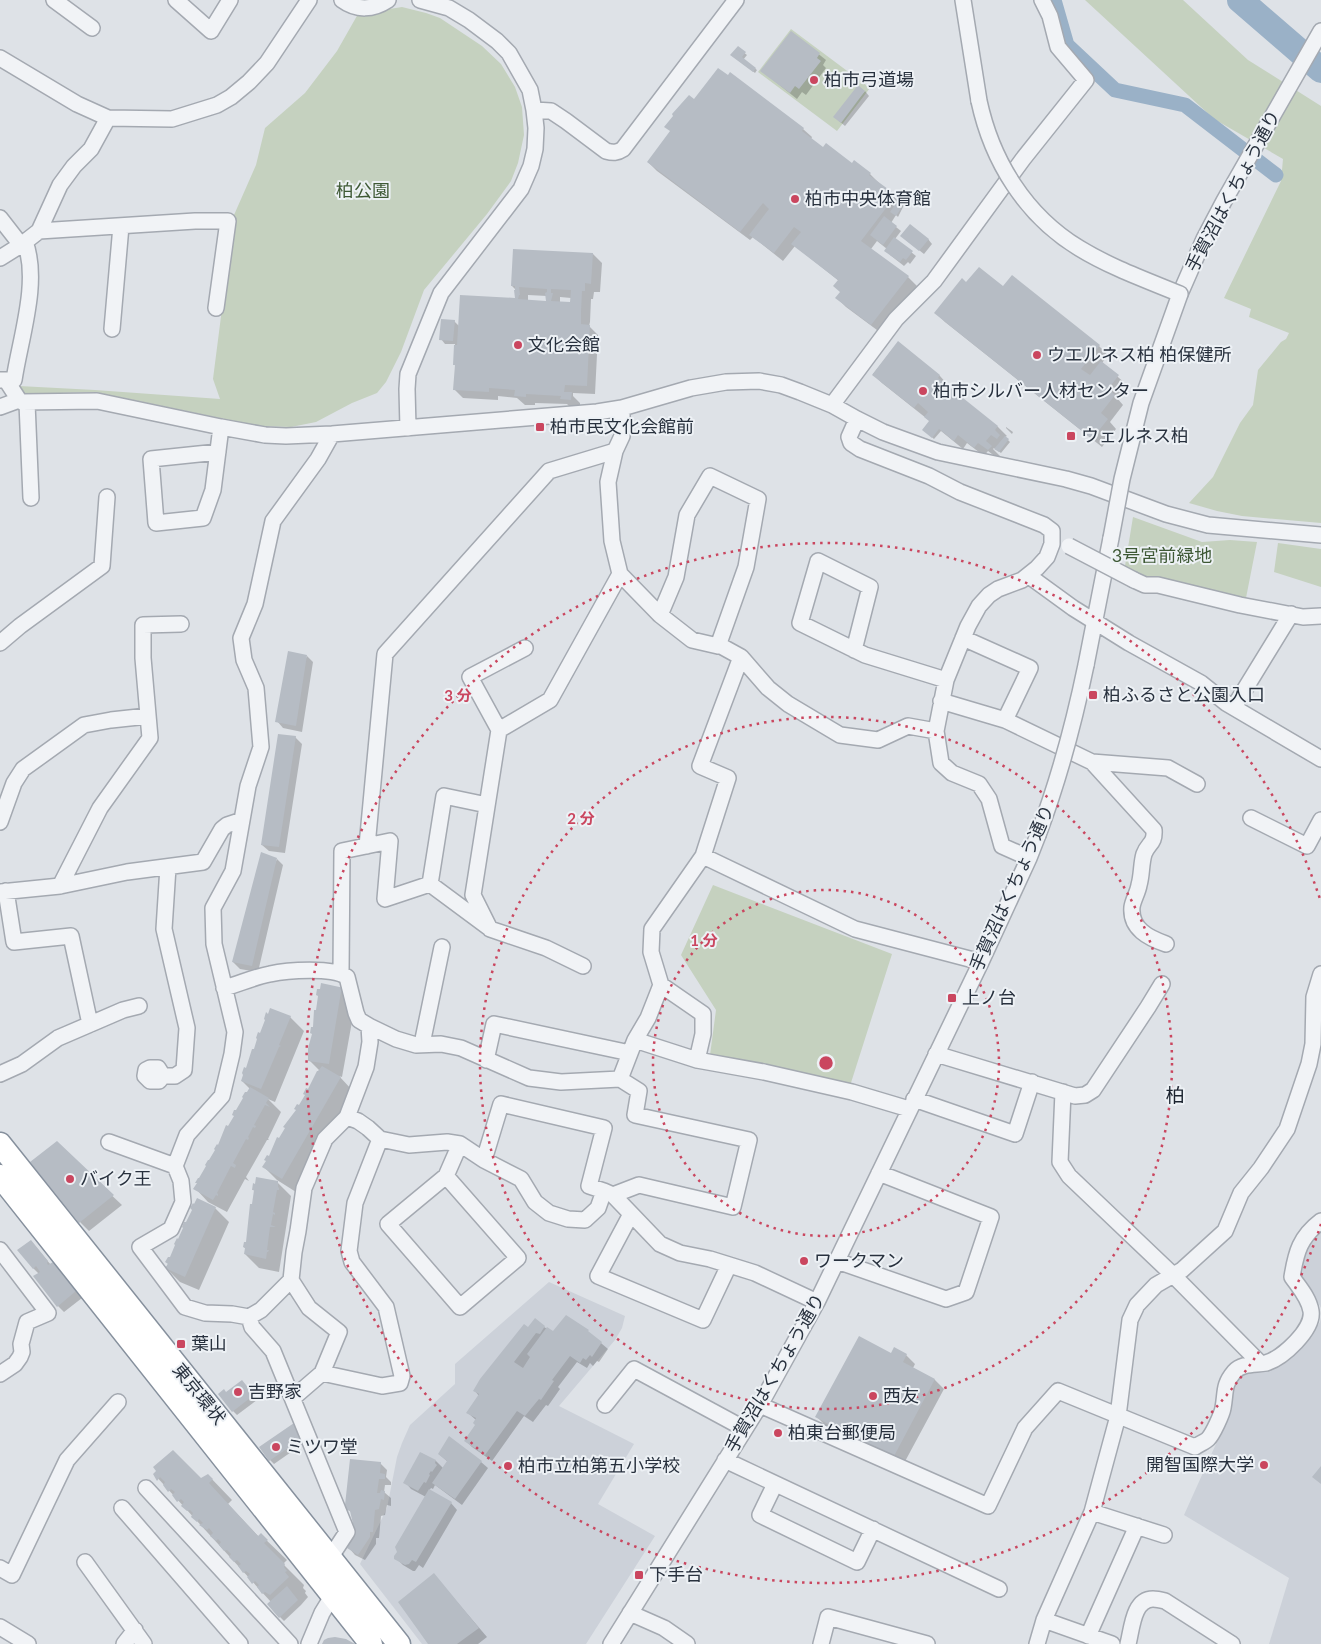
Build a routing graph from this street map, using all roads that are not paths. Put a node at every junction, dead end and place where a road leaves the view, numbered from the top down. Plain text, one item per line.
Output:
1 (54, 0) edge
2 (176, 0) edge
3 (230, 0) edge
4 (309, 0) edge
5 (342, 0) edge
6 (388, 0) edge
7 (420, 0) edge
8 (736, 0) edge
9 (963, 0) edge
10 (1042, 0) edge
11 (92, 28) dead end
12 (1321, 31) edge
13 (0, 58) edge
14 (534, 110) junction
15 (108, 118) junction
16 (0, 218) edge
17 (121, 226) junction
18 (39, 231) junction
19 (23, 244) junction
20 (0, 258) edge
21 (1180, 294) junction
22 (216, 308) dead end
23 (112, 329) dead end
24 (3, 380) edge
25 (23, 402) junction
26 (832, 405) junction
27 (0, 407) edge
28 (622, 408) junction
29 (857, 419) junction
30 (221, 427) junction
31 (408, 428) junction
32 (332, 434) junction
33 (615, 451) junction
34 (218, 452) junction
35 (107, 497) dead end
36 (31, 498) dead end
37 (1052, 531) junction
38 (1321, 535) edge
39 (620, 574) junction
40 (1029, 576) junction
41 (1291, 614) junction
42 (660, 615) junction
43 (1321, 616) edge
44 (1095, 621) junction
45 (181, 624) dead end
46 (963, 638) junction
47 (0, 643) edge
48 (718, 646) junction
49 (525, 648) dead end
50 (854, 650) junction
51 (741, 656) junction
52 (946, 680) junction
53 (941, 701) junction
54 (1234, 707) junction
55 (148, 716) junction
56 (1005, 720) junction
57 (499, 730) junction
58 (936, 730) junction
59 (1319, 753) edge
60 (1092, 762) junction
61 (1197, 784) dead end
62 (487, 805) junction
63 (1250, 818) dead end
64 (242, 820) junction
65 (1321, 820) edge
66 (0, 822) edge
67 (367, 846) junction
68 (702, 856) junction
69 (1029, 858) junction
70 (168, 867) junction
71 (430, 884) junction
72 (60, 886) junction
73 (3, 891) edge
74 (490, 929) junction
75 (1166, 944) dead end
76 (442, 947) dead end
77 (981, 962) junction
78 (583, 966) dead end
79 (341, 973) junction
80 (1321, 974) edge
81 (1162, 984) dead end
82 (661, 985) junction
83 (224, 988) junction
84 (139, 1006) dead end
85 (90, 1024) junction
86 (369, 1026) junction
87 (422, 1044) junction
88 (632, 1047) junction
89 (936, 1054) junction
90 (486, 1060) junction
91 (697, 1060) junction
92 (0, 1074) edge
93 (162, 1076) dead end
94 (620, 1079) junction
95 (1032, 1082) junction
96 (1064, 1092) junction
97 (912, 1104) junction
98 (347, 1117) junction
99 (380, 1139) junction
100 (108, 1142) dead end
101 (0, 1144) edge
102 (460, 1144) junction
103 (484, 1160) junction
104 (175, 1166) junction
105 (879, 1173) junction
106 (446, 1176) junction
107 (9, 1184) edge
108 (609, 1193) junction
109 (632, 1214) junction
110 (1321, 1221) edge
111 (3, 1259) edge
112 (837, 1261) junction
113 (729, 1265) junction
114 (1173, 1275) junction
115 (292, 1280) junction
116 (817, 1302) junction
117 (249, 1317) junction
118 (1260, 1363) junction
119 (322, 1373) junction
120 (0, 1374) edge
121 (293, 1398) junction
122 (118, 1402) dead end
123 (605, 1405) dead end
124 (760, 1405) junction
125 (1118, 1416) junction
126 (744, 1429) junction
127 (725, 1460) junction
128 (775, 1484) junction
129 (146, 1488) dead end
130 (122, 1508) dead end
131 (1092, 1512) junction
132 (1137, 1526) junction
133 (873, 1529) junction
134 (1164, 1535) dead end
135 (330, 1558) junction
136 (85, 1562) dead end
137 (0, 1568) edge
138 (999, 1589) dead end
139 (333, 1595) junction
140 (630, 1613) junction
141 (1044, 1620) junction
142 (0, 1627) edge
143 (135, 1630) junction
144 (1088, 1636) junction
145 (28, 1644) edge
146 (124, 1644) edge
147 (144, 1644) edge
148 (240, 1644) edge
149 (290, 1644) edge
150 (309, 1644) edge
151 (371, 1644) edge
152 (399, 1644) edge
153 (610, 1644) edge
154 (687, 1644) edge
155 (821, 1644) edge
156 (927, 1644) edge
157 (1037, 1644) edge
158 (1112, 1644) edge
159 (1128, 1644) edge
160 (1232, 1644) edge

1 - 11 street
2 - 3 street
4 - 15 street
5 - 6 street
7 - 14 street
8 - 14 street
9 - 21 street, bridge
10 - 26 street
12 - 21 street, 手賀沼はくちょう通り
13 - 15 street
14 - 31 street
15 - 18 street
16 - 19 street
17 - 18 street
17 - 22 street
17 - 23 street
18 - 19 street
19 - 20 street
19 - 24 street
21 - 44 street, 手賀沼はくちょう通り, bridge
24 - 25 street
25 - 27 street
25 - 30 street
25 - 36 street
26 - 28 street
26 - 29 street
28 - 31 street
28 - 33 street
29 - 37 street
29 - 38 street
30 - 32 street
30 - 34 street
31 - 32 street
32 - 64 street
33 - 39 street
33 - 67 street
34 - 34 street
35 - 47 street
37 - 40 street
37 - 41 street, bridge
39 - 42 street
39 - 57 street
40 - 44 street
40 - 46 street
41 - 43 street
41 - 54 street
42 - 48 street
42 - 48 street
44 - 54 street
44 - 69 street, 手賀沼はくちょう通り, bridge
45 - 55 street
46 - 52 street
46 - 56 street
48 - 51 street
49 - 57 street
50 - 50 street
50 - 52 street
51 - 58 street
51 - 68 street
52 - 53 street
53 - 56 street
53 - 58 street
54 - 59 street
55 - 66 street
55 - 72 street
56 - 60 street
57 - 62 street
58 - 69 street
60 - 61 street
60 - 75 street
62 - 71 street
62 - 74 street
63 - 65 street
64 - 70 street
64 - 83 street
67 - 71 street
67 - 79 street
68 - 77 street
68 - 82 street
69 - 77 street, 手賀沼はくちょう通り
70 - 72 street
70 - 93 street
71 - 74 street
72 - 73 street
73 - 85 street
74 - 78 street
76 - 87 street
77 - 89 street, 手賀沼はくちょう通り
79 - 83 street
79 - 86 street
80 - 114 street
81 - 96 street
82 - 88 street
82 - 91 street
83 - 104 street
84 - 85 street
85 - 92 street
86 - 87 street
86 - 98 street
87 - 90 street
88 - 90 street
88 - 91 street
88 - 94 street
89 - 95 street
89 - 97 street, 手賀沼はくちょう通り
90 - 94 street
91 - 97 street
94 - 108 street
95 - 96 street
95 - 97 street
96 - 114 street
97 - 105 street, 手賀沼はくちょう通り
98 - 99 street
98 - 115 street
99 - 102 street
99 - 119 street
100 - 104 street
101 - 107 highway, 東京環状
102 - 103 street
102 - 106 street
103 - 108 street
103 - 108 street
104 - 117 street
105 - 112 street, 手賀沼はくちょう通り
105 - 112 street
106 - 106 street
107 - 135 highway, 東京環状
107 - 139 highway, 東京環状
108 - 109 street
109 - 113 street
109 - 113 street
110 - 118 street
111 - 120 street
112 - 116 street, 手賀沼はくちょう通り
113 - 116 street
114 - 118 street
114 - 125 street
115 - 117 street
115 - 119 street
116 - 124 street, 手賀沼はくちょう通り
117 - 121 street
118 - 125 street
119 - 121 street
121 - 135 street
122 - 137 street
123 - 126 street
124 - 125 street
124 - 126 street, 手賀沼はくちょう通り
125 - 131 street
126 - 127 street, 手賀沼はくちょう通り
127 - 128 street
127 - 140 street, 手賀沼はくちょう通り
128 - 133 street
128 - 133 street
129 - 149 street
130 - 148 street
131 - 132 street
131 - 141 street
132 - 134 street
132 - 144 street
133 - 138 street
135 - 152 highway, 東京環状
136 - 143 street
139 - 150 street
139 - 151 highway, 東京環状
140 - 153 street, 手賀沼はくちょう通り
140 - 154 street
141 - 144 street
141 - 157 street
142 - 145 street
143 - 146 street
143 - 147 street
144 - 158 street
155 - 156 street
159 - 160 street

